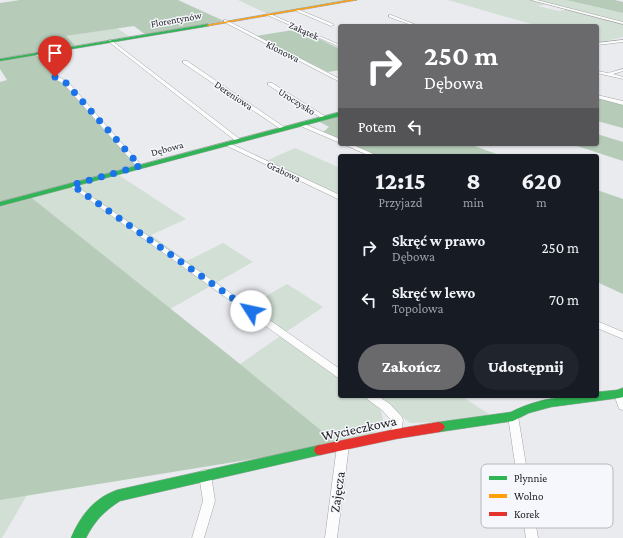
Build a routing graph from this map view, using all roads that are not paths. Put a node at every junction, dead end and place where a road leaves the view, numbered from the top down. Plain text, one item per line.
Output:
1 (355, 0) edge
2 (532, 0) edge
3 (297, 10) junction
4 (268, 14) junction
5 (390, 16) dead end
6 (225, 22) junction
7 (623, 23) edge
8 (412, 24) edge
9 (332, 25) dead end
10 (623, 38) edge
11 (110, 41) junction
12 (616, 41) junction
13 (623, 41) edge
14 (599, 44) edge
15 (338, 45) edge
16 (37, 54) junction
17 (0, 60) edge
18 (185, 62) dead end
19 (623, 70) edge
20 (599, 72) edge
21 (609, 74) junction
22 (623, 78) edge
23 (338, 80) edge
24 (270, 84) dead end
25 (599, 97) edge
26 (623, 103) edge
27 (338, 115) edge
28 (325, 118) junction
29 (300, 124) junction
30 (284, 129) junction
31 (338, 140) edge
32 (239, 141) junction
33 (227, 144) junction
34 (351, 146) edge
35 (370, 154) edge
36 (140, 166) junction
37 (72, 185) junction
38 (338, 197) edge
39 (0, 204) edge
40 (599, 325) edge
41 (623, 336) edge
42 (338, 373) edge
43 (621, 393) edge
44 (599, 396) edge
45 (373, 398) edge
46 (579, 398) edge
47 (623, 406) edge
48 (513, 416) junction
49 (396, 434) junction
50 (343, 446) junction
51 (520, 464) edge
52 (205, 475) junction
53 (530, 528) edge
54 (78, 538) edge
55 (198, 538) edge
56 (331, 538) edge
57 (532, 538) edge

1 - 3 street, Florentynów
2 - 7 street
3 - 4 street, Florentynów
3 - 9 street
4 - 6 street, Florentynów
4 - 15 street, Zakątek
5 - 8 street
6 - 11 street, Florentynów
6 - 23 street, Klonowa
10 - 12 street
11 - 16 street, Florentynów
11 - 32 street
12 - 13 street
12 - 14 street
16 - 17 street, Florentynów
16 - 36 street
18 - 30 street, Dereniowa
19 - 21 street
20 - 21 street
21 - 22 street
24 - 28 street, Uroczysko
25 - 26 street
27 - 28 street, Dębowa
28 - 29 street, Dębowa
29 - 30 street, Dębowa
29 - 31 street
30 - 32 street, Dębowa
32 - 33 street, Dębowa
33 - 36 street, Dębowa
33 - 38 street, Grabowa
34 - 35 street
36 - 37 street, Dębowa
37 - 39 street, Dębowa
37 - 42 street
40 - 41 street
43 - 44 street, Wycieczkowa
43 - 47 street
45 - 49 street
46 - 48 street, Wycieczkowa
48 - 49 street, Wycieczkowa
48 - 51 street
49 - 50 street, Wycieczkowa
50 - 52 street, Wycieczkowa
50 - 56 street, Zajęcza
52 - 54 street, Wycieczkowa
52 - 55 street
53 - 57 street

